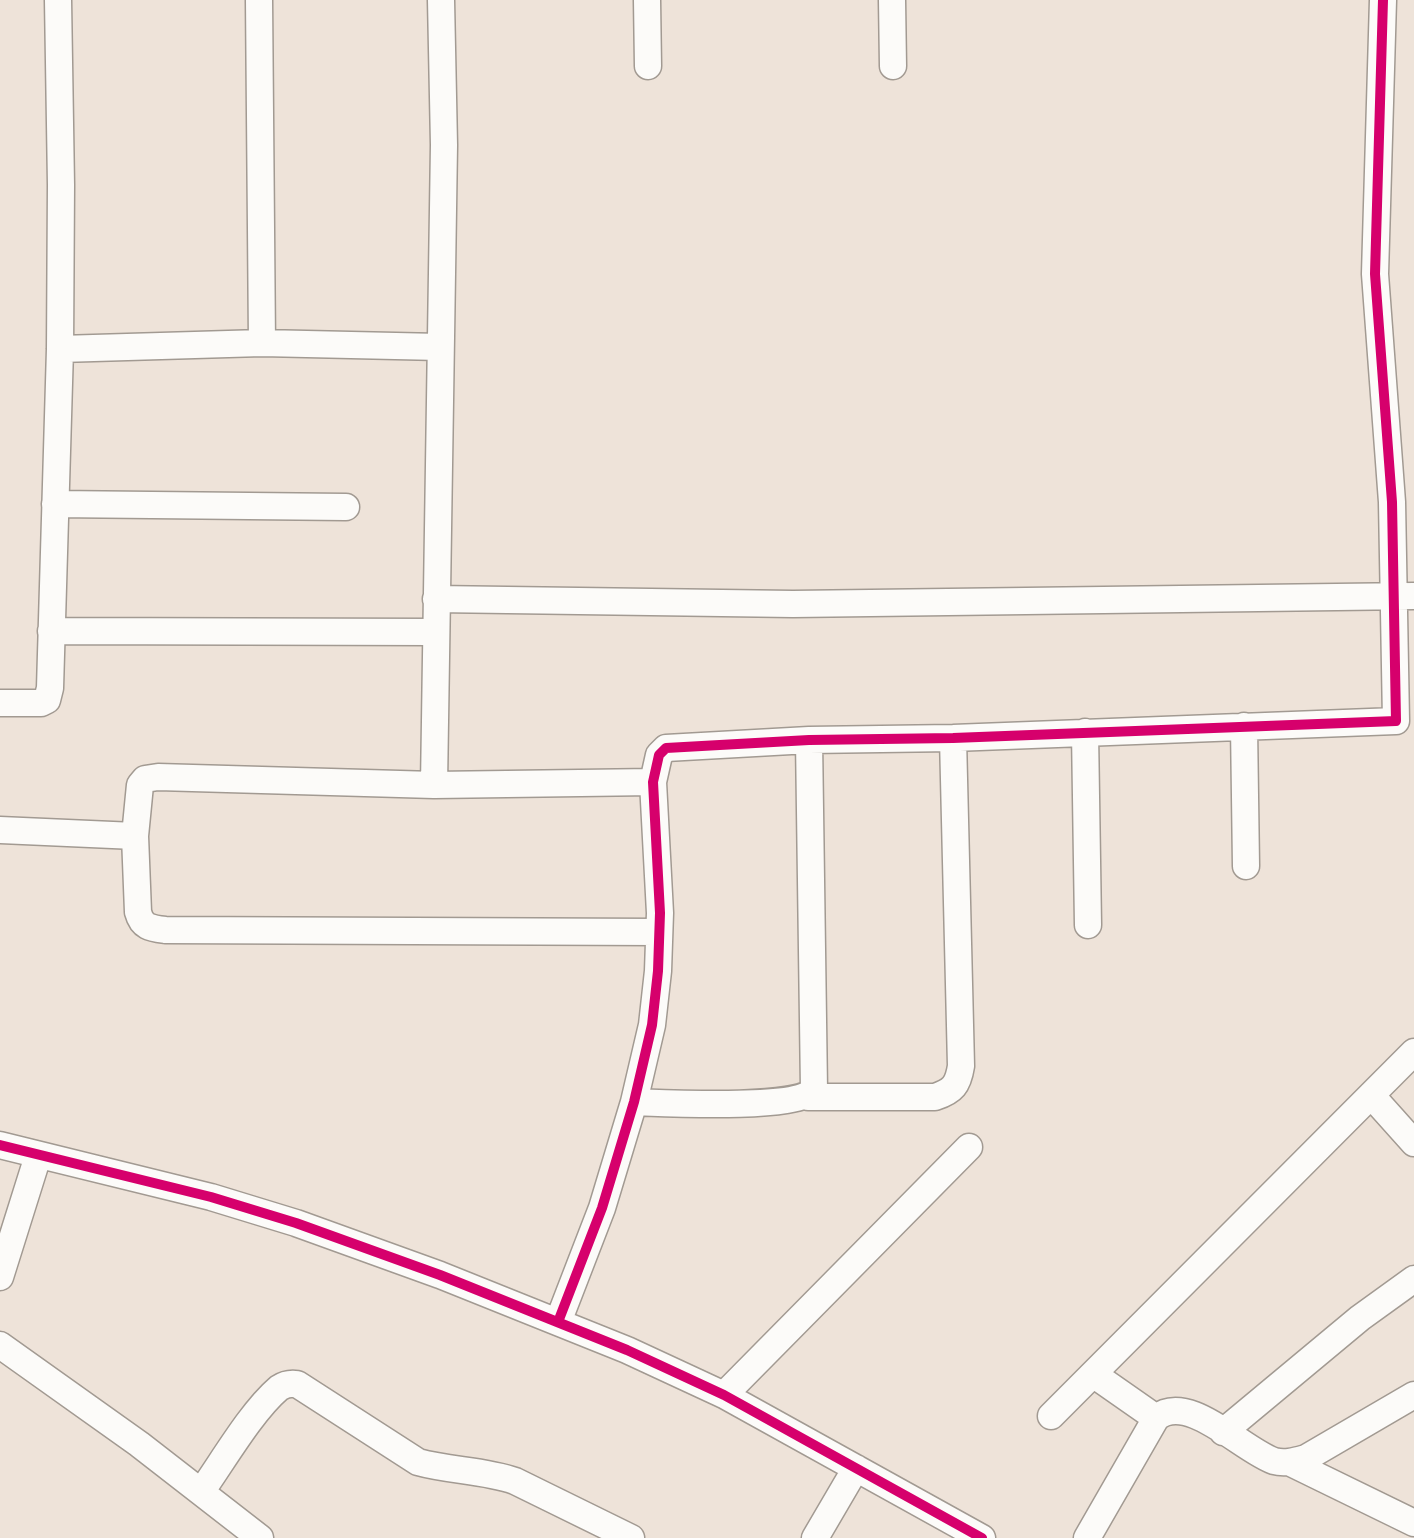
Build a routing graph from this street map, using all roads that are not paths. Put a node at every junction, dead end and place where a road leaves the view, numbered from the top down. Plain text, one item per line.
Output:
1 (58, 0) edge
2 (259, 0) edge
3 (441, 0) edge
4 (647, 0) edge
5 (892, 0) edge
6 (1383, 0) edge
7 (648, 66) dead end
8 (893, 66) dead end
9 (262, 343) junction
10 (440, 347) junction
11 (60, 349) junction
12 (1401, 439) edge
13 (55, 504) junction
14 (346, 507) dead end
15 (1403, 596) edge
16 (436, 599) junction
17 (51, 631) junction
18 (435, 632) junction
19 (0, 703) edge
20 (1405, 721) edge
21 (1244, 726) junction
22 (1085, 732) junction
23 (953, 738) junction
24 (809, 740) junction
25 (653, 782) junction
26 (434, 785) junction
27 (0, 830) edge
28 (135, 836) junction
29 (1246, 866) dead end
30 (1088, 925) dead end
31 (659, 932) junction
32 (1414, 1052) edge
33 (1371, 1095) junction
34 (808, 1097) junction
35 (634, 1102) junction
36 (1414, 1143) edge
37 (0, 1145) edge
38 (969, 1147) dead end
39 (38, 1156) junction
40 (0, 1277) edge
41 (1414, 1279) edge
42 (558, 1322) junction
43 (0, 1345) edge
44 (1093, 1374) junction
45 (724, 1395) junction
46 (1414, 1395) edge
47 (1051, 1416) dead end
48 (1156, 1418) junction
49 (1223, 1432) junction
50 (1289, 1462) junction
51 (856, 1468) junction
52 (201, 1492) junction
53 (1414, 1523) edge
54 (260, 1538) edge
55 (631, 1538) edge
56 (815, 1538) edge
57 (982, 1538) edge
58 (1087, 1538) edge

1 - 11 street
2 - 9 street
3 - 10 street
4 - 7 street
5 - 8 street
6 - 12 street
9 - 10 street
9 - 11 street
10 - 16 street
11 - 13 street
12 - 15 street
13 - 14 street
13 - 17 street
15 - 16 street
15 - 20 street
16 - 18 street
17 - 18 street
17 - 19 street
18 - 26 street
20 - 21 street
21 - 22 street
21 - 29 street
22 - 23 street
22 - 30 street
23 - 24 street
23 - 34 street
24 - 25 street
24 - 34 street
25 - 26 street
25 - 31 street
26 - 28 street
27 - 28 street
28 - 31 street
31 - 35 street
32 - 33 street
33 - 36 street
33 - 44 street
34 - 35 street
35 - 42 street
37 - 39 street
38 - 45 street
39 - 40 street
39 - 42 street
41 - 49 street
42 - 45 street
43 - 52 street
44 - 47 street
44 - 48 street
45 - 51 street
46 - 50 street
48 - 49 street
48 - 58 street
49 - 50 street
50 - 53 street
51 - 56 street
51 - 57 street
52 - 54 street
52 - 55 street

